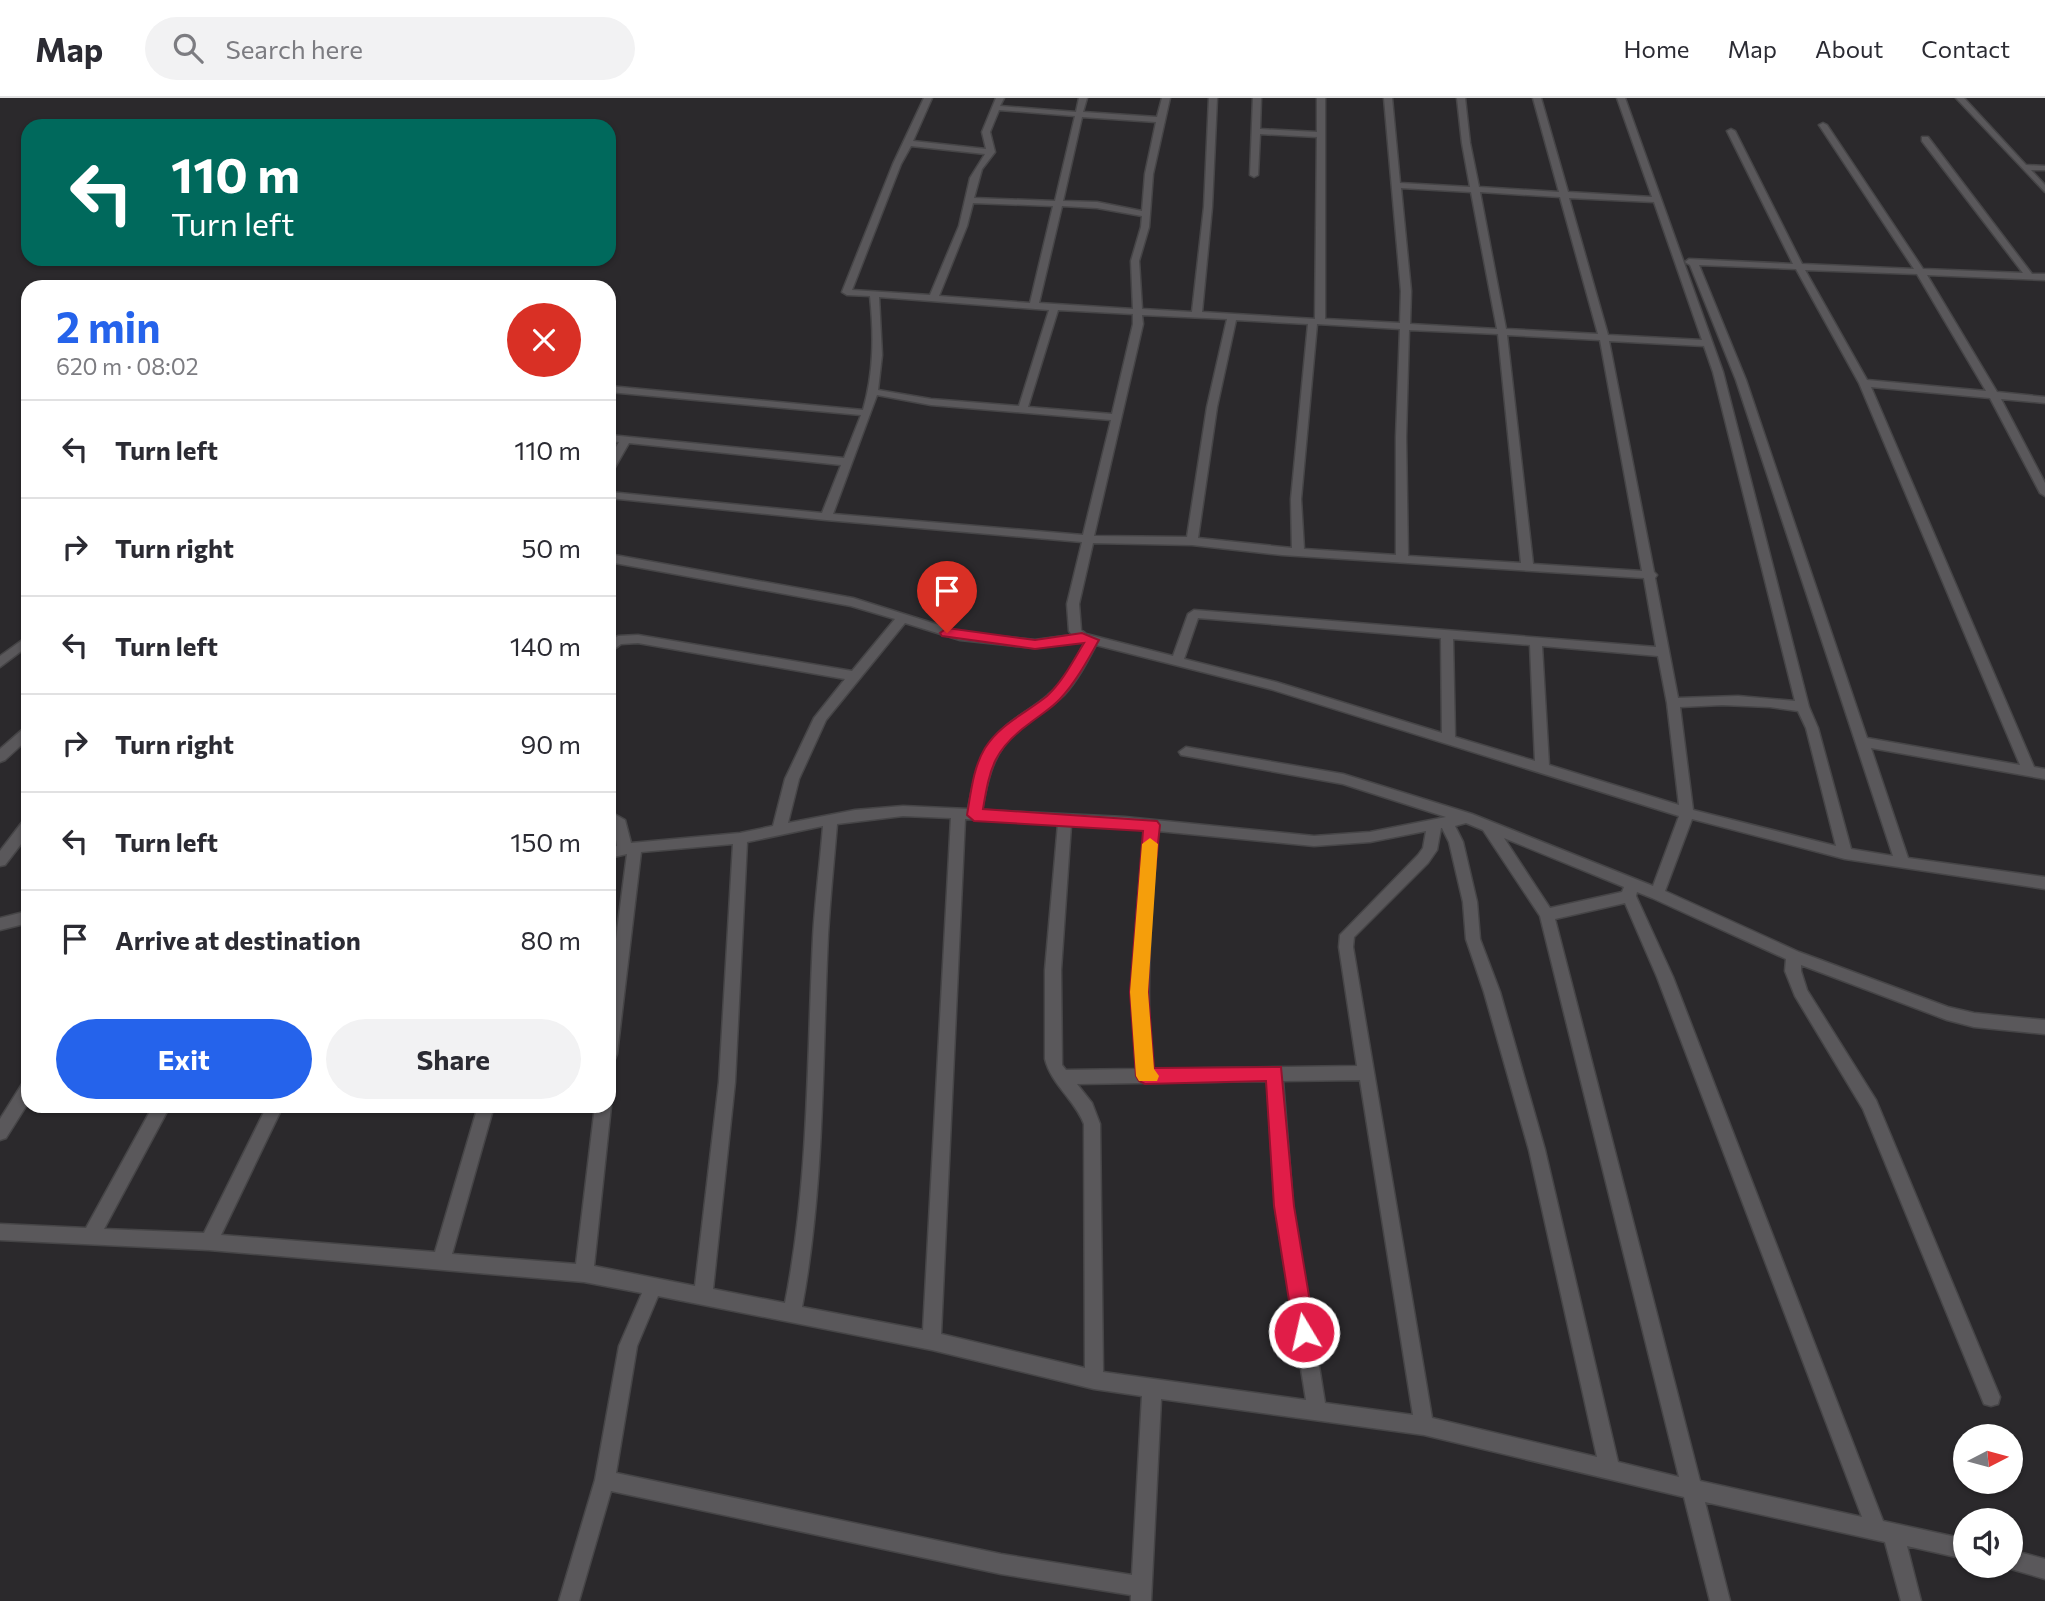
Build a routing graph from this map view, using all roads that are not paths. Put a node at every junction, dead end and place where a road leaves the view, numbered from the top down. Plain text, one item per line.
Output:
1 (928, 98) edge
2 (1000, 98) edge
3 (1083, 98) edge
4 (1166, 98) edge
5 (1213, 98) edge
6 (1257, 98) edge
7 (1321, 98) edge
8 (1388, 98) edge
9 (1461, 98) edge
10 (1536, 98) edge
11 (1621, 98) edge
12 (1960, 98) edge
13 (996, 108) junction
14 (1079, 114) junction
15 (1160, 120) junction
16 (1823, 125) dead end
17 (1255, 131) junction
18 (1731, 131) dead end
19 (1322, 135) junction
20 (1925, 139) dead end
21 (908, 143) junction
22 (991, 152) junction
23 (2024, 167) junction
24 (2045, 168) edge
25 (1254, 175) dead end
26 (1395, 185) junction
27 (1475, 190) junction
28 (2045, 190) edge
29 (1564, 197) junction
30 (968, 200) junction
31 (1656, 200) junction
32 (1056, 202) junction
33 (1146, 214) junction
34 (1677, 262) junction
35 (1694, 262) junction
36 (1800, 268) junction
37 (1921, 273) junction
38 (2029, 276) junction
39 (2045, 277) edge
40 (874, 295) junction
41 (934, 298) junction
42 (1034, 306) junction
43 (1054, 307) junction
44 (1139, 309) junction
45 (1197, 313) junction
46 (1232, 316) junction
47 (1316, 322) junction
48 (1406, 326) junction
49 (1502, 331) junction
50 (1604, 338) junction
51 (1706, 343) junction
52 (1864, 383) junction
53 (616, 390) edge
54 (875, 392) junction
55 (1993, 394) junction
56 (2045, 400) edge
57 (1023, 408) junction
58 (867, 413) junction
59 (1115, 417) junction
60 (616, 439) edge
61 (625, 440) junction
62 (616, 456) edge
63 (846, 462) junction
64 (2045, 493) edge
65 (616, 496) edge
66 (826, 517) junction
67 (1088, 539) junction
68 (1192, 541) junction
69 (1298, 551) junction
70 (1402, 556) junction
71 (616, 559) edge
72 (1527, 565) junction
73 (1651, 575) junction
74 (903, 617) junction
75 (1447, 634) junction
76 (1087, 639) junction
77 (1536, 641) junction
78 (616, 642) edge
79 (21, 646) edge
80 (1661, 652) junction
81 (1178, 659) junction
82 (0, 663) edge
83 (855, 676) junction
84 (1673, 703) junction
85 (1803, 706) junction
86 (21, 738) edge
87 (1449, 739) junction
88 (1865, 742) junction
89 (1186, 752) dead end
90 (0, 757) edge
91 (1542, 767) junction
92 (2028, 769) junction
93 (2045, 774) edge
94 (1687, 813) junction
95 (966, 814) junction
96 (1467, 818) junction
97 (831, 819) junction
98 (1065, 819) junction
99 (616, 821) edge
100 (1441, 824) junction
101 (1487, 824) junction
102 (1152, 825) junction
103 (779, 830) junction
104 (21, 834) edge
105 (740, 838) junction
106 (630, 848) junction
107 (616, 851) edge
108 (1845, 855) junction
109 (1902, 861) junction
110 (0, 862) edge
111 (2045, 883) edge
112 (1630, 891) junction
113 (1657, 894) junction
114 (1547, 915) junction
115 (21, 919) edge
116 (0, 925) edge
117 (1794, 956) junction
118 (616, 985) edge
119 (2045, 1027) edge
120 (1274, 1073) junction
121 (1365, 1073) junction
122 (1145, 1076) junction
123 (1062, 1077) junction
124 (21, 1100) edge
125 (158, 1113) edge
126 (272, 1113) edge
127 (483, 1113) edge
128 (602, 1113) edge
129 (0, 1133) edge
130 (0, 1232) edge
131 (90, 1238) junction
132 (209, 1242) junction
133 (441, 1261) junction
134 (584, 1273) junction
135 (653, 1287) junction
136 (704, 1296) junction
137 (792, 1314) junction
138 (932, 1341) junction
139 (1094, 1380) junction
140 (1152, 1390) junction
141 (1991, 1397) dead end
142 (1317, 1412) junction
143 (1424, 1426) junction
144 (1610, 1471) junction
145 (605, 1480) junction
146 (1694, 1490) junction
147 (1884, 1531) junction
148 (1953, 1546) edge
149 (2023, 1563) edge
150 (2045, 1569) edge
151 (1141, 1594) edge
152 (569, 1601) edge
153 (1720, 1601) edge
154 (1911, 1601) edge

1 - 21 street
2 - 13 street
3 - 14 street
4 - 15 street
5 - 45 street
6 - 17 street
7 - 19 street
8 - 26 street
9 - 27 street
10 - 29 street
11 - 31 street
12 - 23 street
13 - 14 street
13 - 22 street
14 - 15 street
14 - 32 street
15 - 33 street
16 - 37 street
17 - 19 street
17 - 25 street
18 - 36 street
19 - 47 street
20 - 38 street
21 - 22 street
21 - 40 street
22 - 30 street
23 - 24 street
23 - 28 street
26 - 27 street
26 - 48 street
27 - 29 street
27 - 49 street
29 - 31 street
29 - 50 street
30 - 32 street
30 - 41 street
31 - 34 street
32 - 33 street
32 - 42 street
33 - 44 street
34 - 35 street
34 - 51 street
35 - 36 street
35 - 88 street
36 - 37 street
36 - 52 street
37 - 38 street
37 - 55 street
38 - 39 street
40 - 41 street
40 - 54 street
41 - 42 street
42 - 43 street
43 - 44 street
43 - 57 street
44 - 45 street
44 - 59 street
45 - 46 street
46 - 47 street
46 - 68 street
47 - 48 street
47 - 69 street
48 - 49 street
48 - 70 street
49 - 50 street
49 - 72 street
50 - 51 street
50 - 73 street
51 - 85 street
52 - 55 street
52 - 92 street
53 - 58 street
54 - 57 street
54 - 58 street
55 - 56 street
55 - 64 street
57 - 59 street
58 - 63 street
59 - 67 street
60 - 61 street
61 - 62 street
61 - 63 street
63 - 66 street
65 - 66 street
66 - 67 street
67 - 68 street
67 - 76 street
68 - 69 street
69 - 70 street
70 - 72 street
71 - 74 street
72 - 73 street
73 - 80 street
74 - 76 street
74 - 83 street
75 - 77 street
75 - 81 street
75 - 87 street
76 - 81 street
76 - 95 street
77 - 80 street
77 - 91 street
78 - 83 street
79 - 82 street
80 - 84 street
81 - 87 street
83 - 103 street
84 - 85 street
84 - 94 street
85 - 108 street
86 - 90 street
87 - 91 street
88 - 92 street
88 - 109 street
89 - 96 street
91 - 94 street
92 - 93 street
94 - 108 street
94 - 113 street
95 - 97 street
95 - 98 street
95 - 138 street
96 - 100 street
96 - 101 street
97 - 103 street
97 - 137 street
98 - 102 street
98 - 123 street
99 - 106 street
100 - 102 street
100 - 121 street
100 - 144 street
101 - 112 street
101 - 114 street
102 - 122 street
103 - 105 street
104 - 110 street
105 - 106 street
105 - 136 street
106 - 107 street
106 - 118 street
108 - 109 street
109 - 111 street
112 - 113 street
112 - 114 street
112 - 147 street
113 - 117 street
114 - 146 street
115 - 116 street
117 - 119 street
117 - 141 street
120 - 121 street
120 - 122 street
120 - 142 street
121 - 143 street
122 - 123 street
123 - 139 street
124 - 129 street
125 - 131 street
126 - 132 street
127 - 133 street
128 - 134 street
130 - 131 street
131 - 132 street
132 - 133 street
133 - 134 street
134 - 135 street
135 - 136 street
135 - 145 street
136 - 137 street
137 - 138 street
138 - 139 street
139 - 140 street
140 - 142 street
140 - 151 street
142 - 143 street
143 - 144 street
144 - 146 street
145 - 151 street
145 - 152 street
146 - 147 street
146 - 153 street
147 - 148 street
147 - 154 street
149 - 150 street

